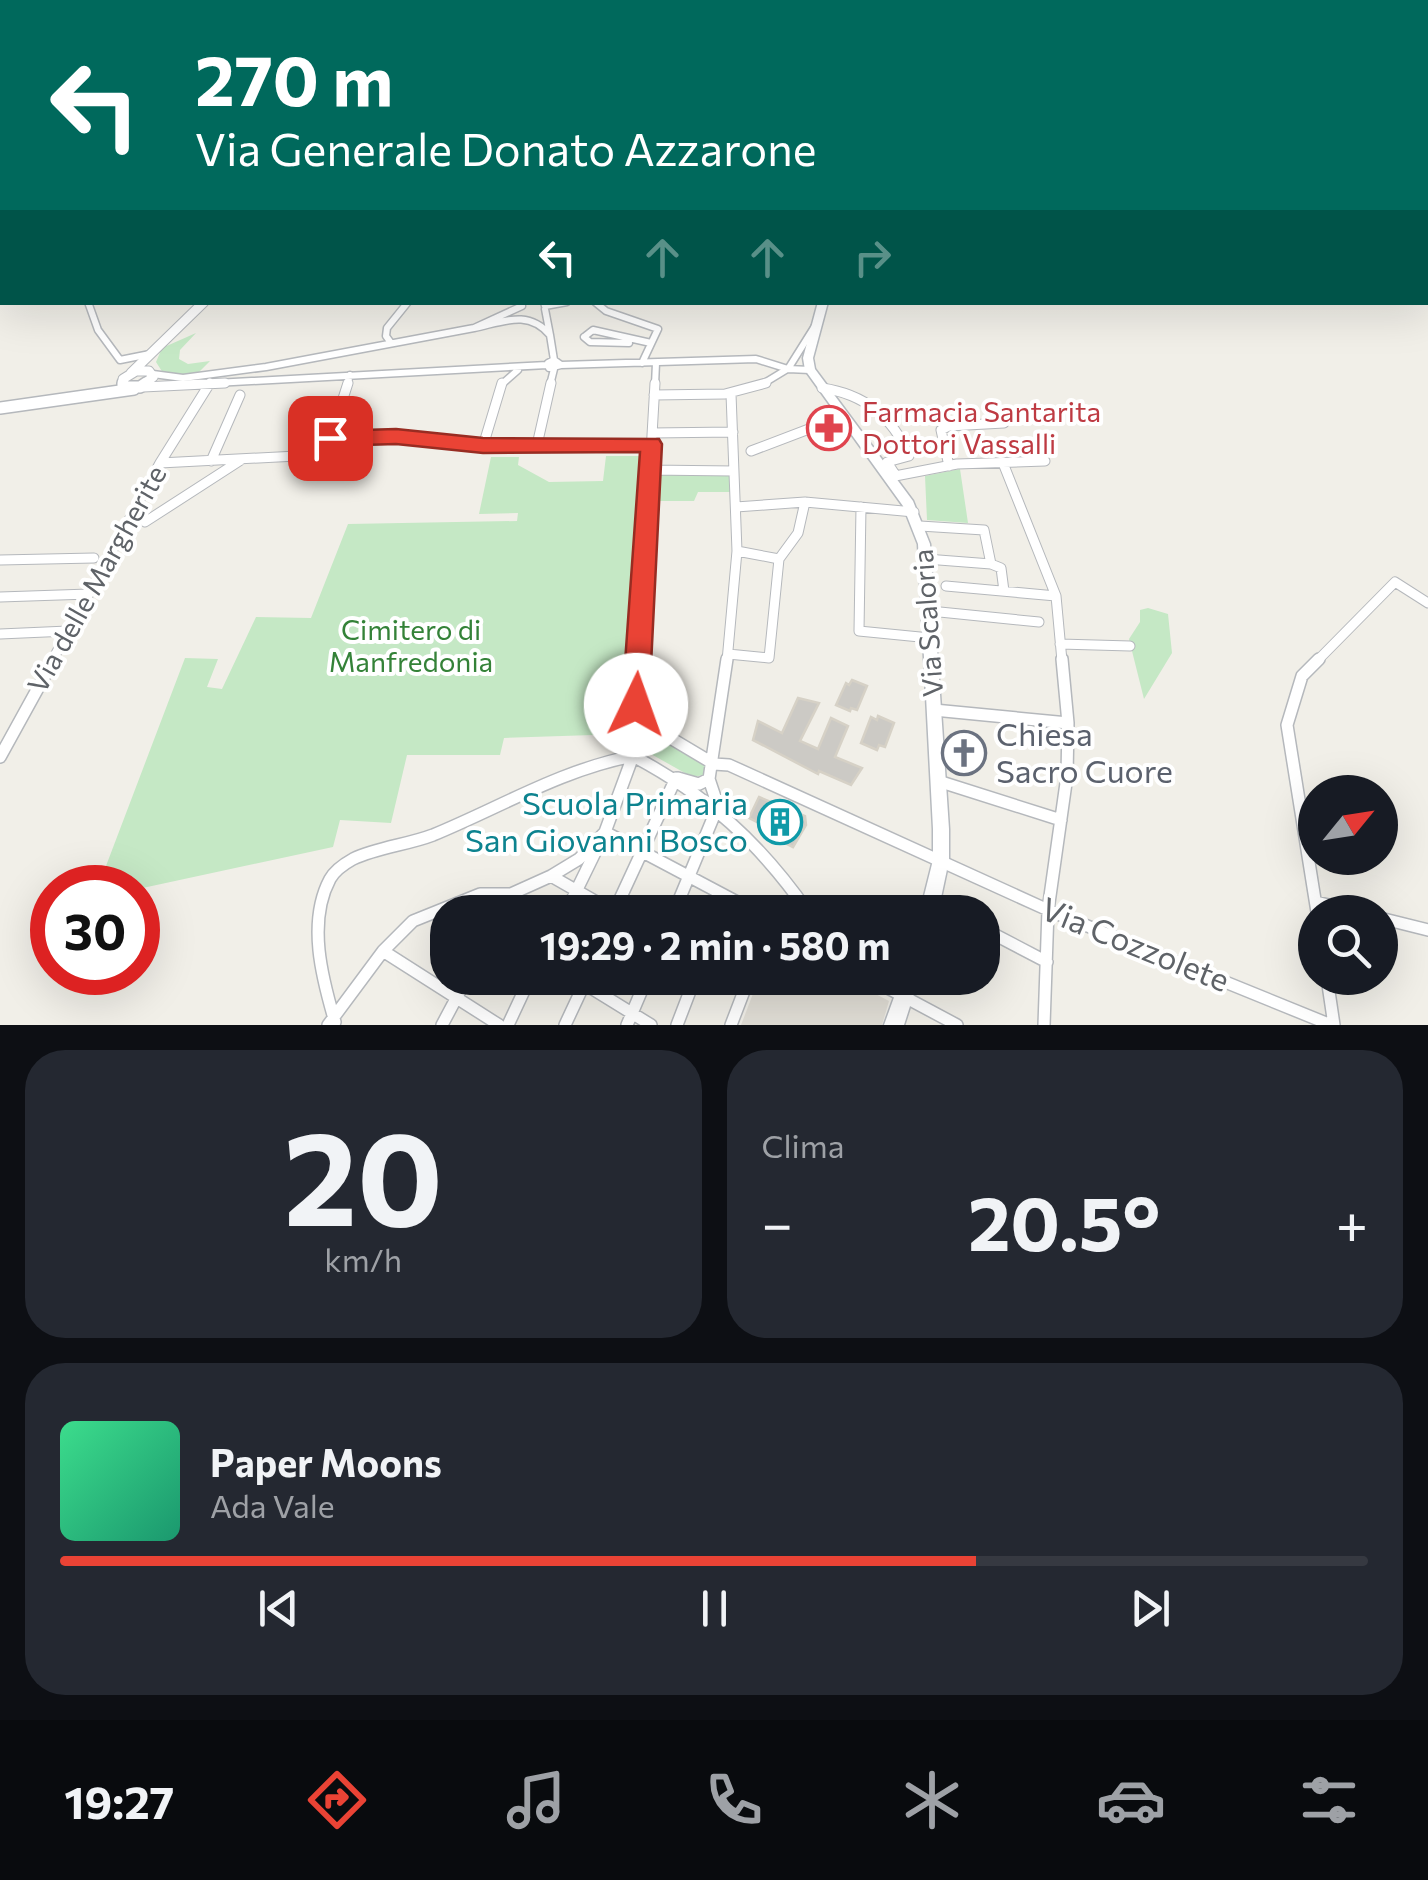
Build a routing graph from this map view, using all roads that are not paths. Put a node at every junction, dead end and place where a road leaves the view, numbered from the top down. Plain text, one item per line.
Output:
1 (89, 305) edge
2 (201, 305) edge
3 (406, 305) edge
4 (523, 305) edge
5 (525, 305) edge
6 (544, 305) edge
7 (599, 305) edge
8 (824, 305) edge
9 (528, 316) junction
10 (816, 324) junction
11 (474, 328) junction
12 (550, 335) junction
13 (390, 343) junction
14 (652, 344) junction
15 (150, 354) junction
16 (656, 362) junction
17 (642, 363) junction
18 (554, 365) junction
19 (810, 367) junction
20 (266, 369) junction
21 (520, 369) junction
22 (788, 369) junction
23 (149, 372) junction
24 (350, 374) junction
25 (128, 376) junction
26 (282, 377) junction
27 (251, 380) junction
28 (210, 382) junction
29 (178, 384) junction
30 (137, 388) junction
31 (822, 388) junction
32 (240, 394) dead end
33 (731, 394) junction
34 (654, 395) junction
35 (94, 396) junction
36 (196, 402) junction
37 (0, 408) edge
38 (843, 416) junction
39 (1004, 424) dead end
40 (733, 432) junction
41 (330, 438) junction
42 (652, 439) junction
43 (537, 445) junction
44 (483, 446) junction
45 (751, 451) dead end
46 (244, 458) junction
47 (211, 461) junction
48 (1045, 461) dead end
49 (160, 463) junction
50 (1002, 463) junction
51 (949, 466) junction
52 (650, 470) junction
53 (734, 470) junction
54 (893, 476) junction
55 (805, 502) junction
56 (736, 507) junction
57 (861, 507) junction
58 (917, 519) junction
59 (145, 522) dead end
60 (738, 551) junction
61 (94, 558) dead end
62 (926, 558) junction
63 (779, 559) junction
64 (0, 560) edge
65 (991, 564) junction
66 (946, 586) dead end
67 (1004, 592) junction
68 (89, 594) junction
69 (1056, 596) junction
70 (0, 597) edge
71 (1428, 603) edge
72 (930, 612) junction
73 (1039, 622) dead end
74 (68, 631) junction
75 (0, 634) edge
76 (930, 638) junction
77 (1060, 644) junction
78 (1130, 646) dead end
79 (728, 654) junction
80 (636, 705) junction
81 (934, 710) junction
82 (1068, 723) junction
83 (650, 729) junction
84 (718, 730) junction
85 (634, 732) junction
86 (694, 748) junction
87 (633, 756) junction
88 (0, 758) edge
89 (714, 764) junction
90 (676, 778) junction
91 (709, 779) junction
92 (938, 781) junction
93 (718, 806) junction
94 (1061, 820) junction
95 (606, 832) junction
96 (642, 852) junction
97 (941, 860) junction
98 (552, 876) junction
99 (688, 876) junction
100 (578, 892) junction
101 (511, 894) joint
102 (478, 895) edge
103 (576, 895) edge
104 (583, 895) edge
105 (622, 895) edge
106 (681, 895) edge
107 (722, 895) edge
108 (797, 895) edge
109 (933, 895) edge
110 (1314, 895) edge
111 (1048, 910) junction
112 (430, 916) edge
113 (1398, 922) edge
114 (1428, 930) edge
115 (1000, 937) edge
116 (383, 951) junction
117 (1047, 962) junction
118 (458, 995) edge
119 (522, 995) edge
120 (576, 995) edge
121 (601, 995) edge
122 (639, 995) edge
123 (688, 995) edge
124 (742, 995) edge
125 (904, 995) edge
126 (918, 995) edge
127 (1329, 995) edge
128 (456, 998) junction
129 (629, 1019) edge
130 (332, 1022) edge
131 (442, 1025) edge
132 (499, 1025) edge
133 (508, 1025) edge
134 (565, 1025) edge
135 (651, 1025) edge
136 (677, 1025) edge
137 (731, 1025) edge
138 (894, 1025) edge
139 (958, 1025) edge
140 (1044, 1025) edge
141 (1333, 1025) edge

1 - 15 street
2 - 15 street
3 - 13 street
4 - 11 street
5 - 9 street
6 - 9 street
6 - 12 street
7 - 14 street
8 - 10 main road
9 - 11 street
9 - 12 street
10 - 19 main road
10 - 22 street
11 - 13 street
12 - 18 street
13 - 20 street
14 - 14 street
14 - 17 street
15 - 23 street
15 - 25 street
16 - 17 street
16 - 22 street
16 - 34 street
17 - 18 street
18 - 21 street
18 - 43 street
19 - 22 street
19 - 31 main road, Via Scaloria
20 - 23 street
20 - 26 street
20 - 27 street
21 - 24 street
21 - 44 street
22 - 33 street
23 - 25 street
23 - 30 street
24 - 26 street
24 - 41 street
25 - 30 street
25 - 35 street
26 - 27 street
27 - 28 street
28 - 29 street
28 - 36 street, Via delle Margherite
29 - 30 street
29 - 36 street
30 - 35 street
31 - 38 main road, Via Scaloria
31 - 54 street
32 - 47 street
33 - 34 street
33 - 40 street
34 - 42 street
35 - 37 street
36 - 49 street, Via delle Margherite
38 - 45 street
38 - 54 main road, Via Scaloria
39 - 51 street
40 - 42 street
40 - 53 street
41 - 44 street
41 - 46 street
42 - 43 street
42 - 52 street
43 - 44 street
46 - 47 street
46 - 59 street
47 - 49 street
48 - 50 street
49 - 68 street, Via delle Margherite
50 - 51 street
50 - 69 street
51 - 54 street
52 - 53 street
52 - 80 street
53 - 56 street
54 - 58 main road, Via Scaloria
55 - 56 street
55 - 57 street
55 - 63 street
56 - 60 street
57 - 58 street
57 - 76 street
58 - 62 main road, Via Scaloria
58 - 65 street
60 - 63 street
60 - 79 street
61 - 64 street
62 - 65 street
62 - 72 main road, Via Scaloria
63 - 79 street
65 - 67 street
66 - 67 street
67 - 69 street
68 - 70 street
68 - 74 street, Via delle Margherite
69 - 77 street
71 - 110 street
72 - 73 street
72 - 76 main road, Via Scaloria
74 - 75 street
74 - 88 street, Via delle Margherite
76 - 81 main road, Via Scaloria
77 - 78 street
77 - 82 street
79 - 84 street
80 - 83 street
80 - 85 street
81 - 82 street
81 - 92 main road, Via Scaloria
82 - 94 street
83 - 85 street
83 - 86 street
84 - 86 street
84 - 89 street
85 - 87 street
86 - 89 street
87 - 90 street
87 - 95 street
87 - 130 street
89 - 91 street
89 - 97 street, Via Cozzolete
90 - 91 street
90 - 93 street
90 - 96 street
91 - 93 street
92 - 94 street
92 - 97 main road, Via Scaloria
93 - 99 street
93 - 108 street
94 - 111 street
95 - 96 street
95 - 98 street
95 - 100 street
96 - 99 street
96 - 105 street
97 - 109 main road, Via Scaloria
97 - 111 street, Via Cozzolete
98 - 100 street
98 - 101 street
99 - 106 street
99 - 107 street
100 - 103 street
100 - 104 street
101 - 102 street
111 - 117 street
111 - 141 street, Via Cozzolete
112 - 116 street
113 - 114 street
115 - 117 street
116 - 128 street
116 - 130 street
117 - 140 street
118 - 128 street
119 - 133 street
120 - 134 street
121 - 129 street
122 - 129 street
123 - 136 street
124 - 137 street
125 - 138 main road
126 - 139 street
127 - 141 street
128 - 131 street
128 - 132 street
129 - 135 street

